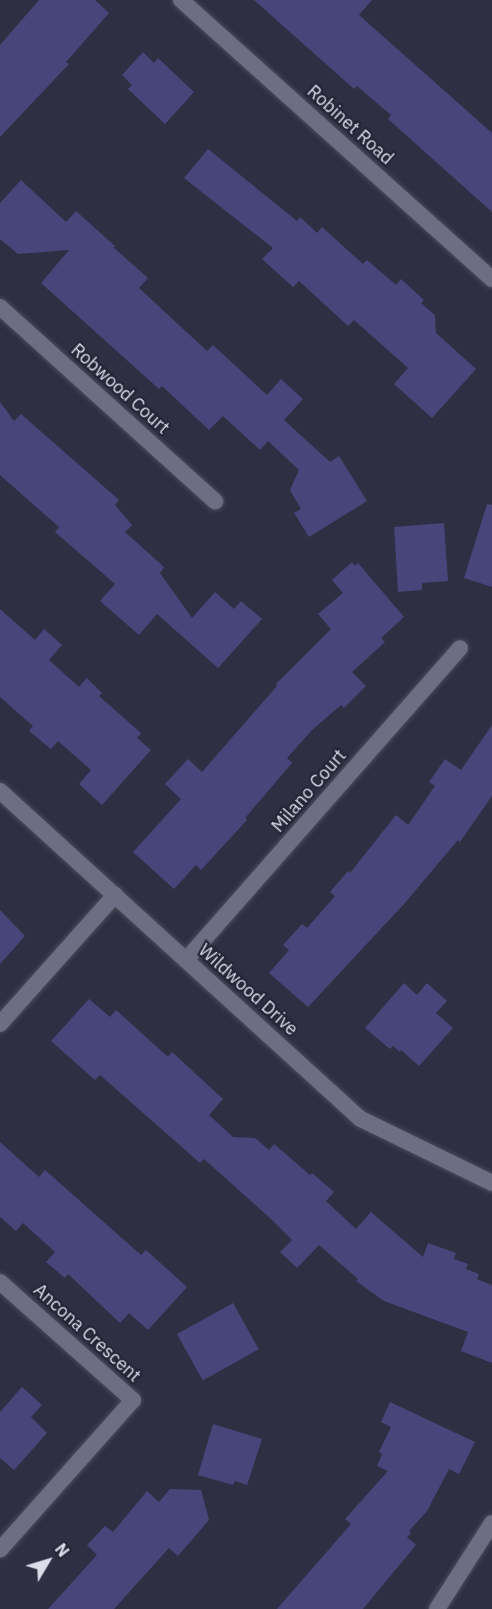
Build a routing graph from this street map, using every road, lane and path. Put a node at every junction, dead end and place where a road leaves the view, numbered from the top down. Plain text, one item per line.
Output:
1 (181, 0) edge
2 (492, 279) edge
3 (0, 307) edge
4 (215, 501) dead end
5 (460, 648) dead end
6 (0, 791) edge
7 (115, 895) junction
8 (186, 960) junction
9 (0, 1024) edge
10 (492, 1183) edge
11 (0, 1281) edge
12 (492, 1523) edge
13 (0, 1550) edge
14 (441, 1608) edge

1 - 2 street, Robinet Road
3 - 4 street, Robwood Court
5 - 8 street, Milano Court
6 - 7 street, Wildwood Drive
7 - 8 street, Wildwood Drive
7 - 9 street
8 - 10 street, Wildwood Drive
11 - 13 street, Ancona Crescent
12 - 14 street

